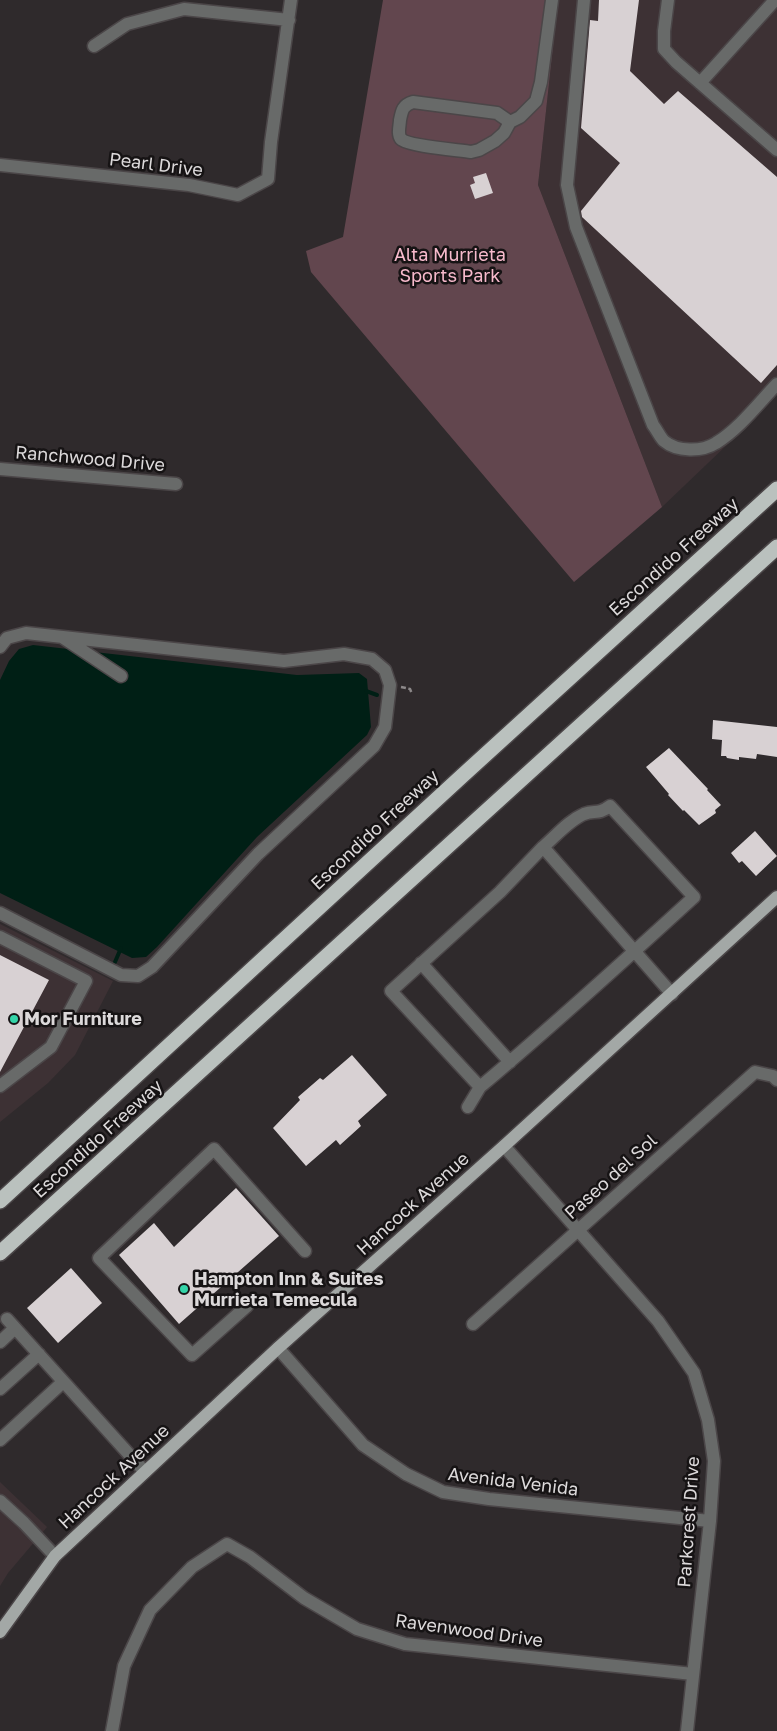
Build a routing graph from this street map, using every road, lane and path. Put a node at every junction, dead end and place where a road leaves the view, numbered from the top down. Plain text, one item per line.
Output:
1 (291, 0) edge
2 (552, 0) edge
3 (584, 0) edge
4 (668, 0) edge
5 (775, 0) edge
6 (289, 20) junction
7 (94, 46) dead end
8 (700, 83) junction
9 (510, 122) junction
10 (777, 150) edge
11 (0, 165) edge
12 (777, 384) edge
13 (0, 469) edge
14 (176, 484) dead end
15 (777, 489) edge
16 (777, 547) edge
17 (60, 636) junction
18 (0, 647) edge
19 (121, 676) dead end
20 (543, 847) junction
21 (777, 897) edge
22 (0, 913) edge
23 (0, 937) edge
24 (635, 951) junction
25 (421, 963) junction
26 (672, 994) junction
27 (510, 1062) junction
28 (777, 1080) edge
29 (0, 1086) edge
30 (480, 1087) junction
31 (468, 1107) dead end
32 (504, 1146) junction
33 (0, 1201) edge
34 (578, 1230) junction
35 (305, 1251) dead end
36 (0, 1253) edge
37 (247, 1306) dead end
38 (473, 1324) dead end
39 (0, 1342) edge
40 (278, 1348) junction
41 (39, 1354) junction
42 (63, 1382) junction
43 (0, 1389) edge
44 (0, 1440) edge
45 (145, 1472) junction
46 (0, 1501) edge
47 (710, 1521) junction
48 (55, 1556) junction
49 (0, 1632) edge
50 (693, 1674) junction
51 (112, 1731) edge
52 (687, 1731) edge

1 - 6 street
2 - 9 street
3 - 12 street
4 - 8 street
5 - 8 street
6 - 7 street
6 - 11 street, Pearl Drive
8 - 10 street
9 - 9 street
13 - 14 street, Ranchwood Drive
15 - 33 highway, Escondido Freeway
16 - 36 highway, Escondido Freeway
17 - 18 street
17 - 19 street
17 - 22 street
20 - 24 street
20 - 24 street
20 - 25 street
21 - 26 main road, Hancock Avenue
23 - 29 street
24 - 26 street
24 - 27 street
25 - 27 street
25 - 30 street
26 - 32 main road, Hancock Avenue
27 - 30 street
28 - 34 street, Paseo del Sol
30 - 31 street
32 - 34 street, Parkcrest Drive
32 - 40 main road, Hancock Avenue
34 - 38 street, Paseo del Sol
34 - 47 street, Parkcrest Drive
35 - 37 street
39 - 41 street
40 - 45 main road, Hancock Avenue
40 - 47 street, Avenida Venida
41 - 42 street
41 - 43 street
42 - 44 street
42 - 45 street
45 - 48 main road, Hancock Avenue
46 - 48 street
47 - 50 street, Parkcrest Drive
48 - 49 main road, Hancock Avenue
50 - 51 street, Ravenwood Drive
50 - 52 street, Parkcrest Drive

